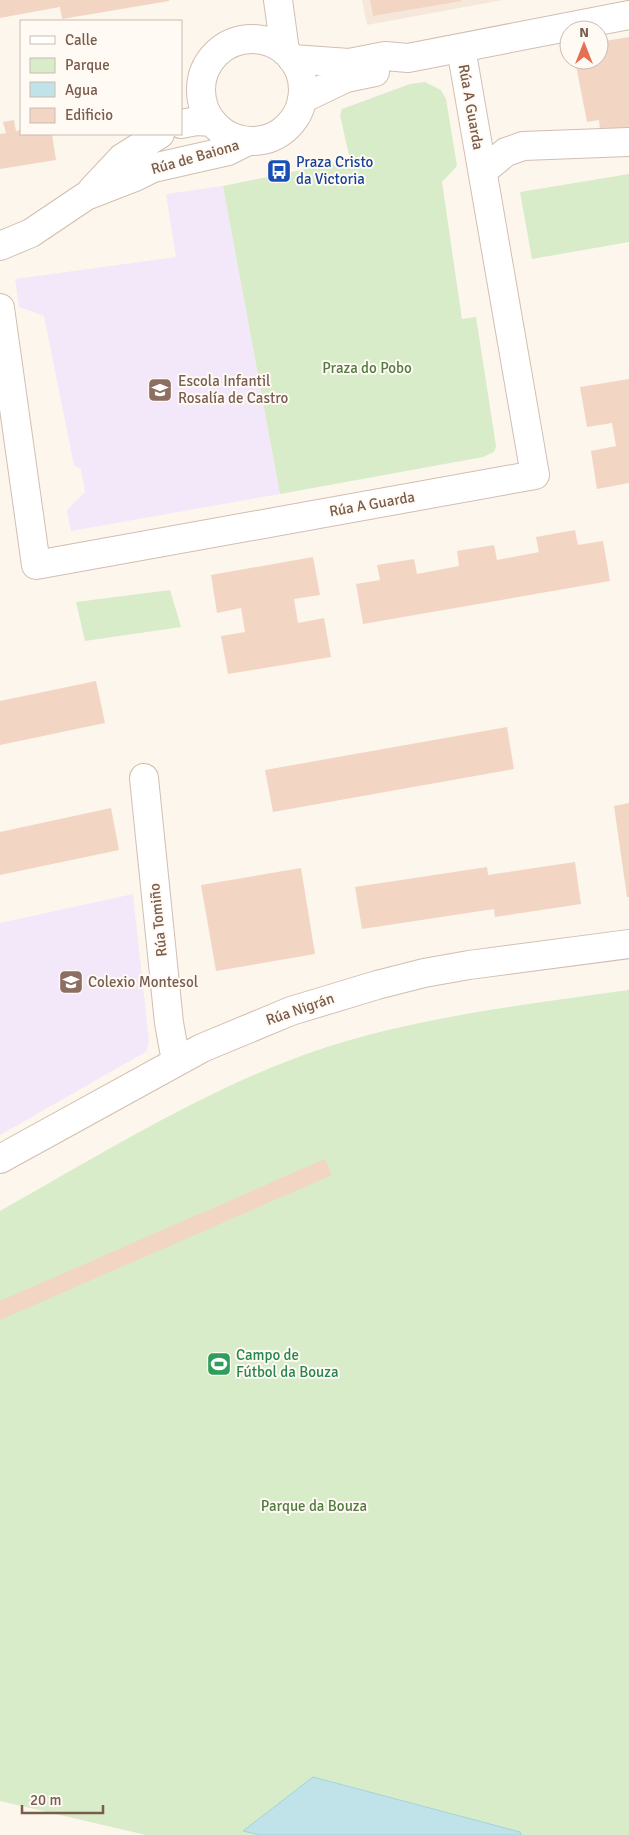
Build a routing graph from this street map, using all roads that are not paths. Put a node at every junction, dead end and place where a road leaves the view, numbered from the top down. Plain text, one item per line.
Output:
1 (278, 0) edge
2 (629, 15) edge
3 (461, 48) junction
4 (288, 55) junction
5 (408, 58) junction
6 (302, 99) junction
7 (212, 122) junction
8 (182, 124) edge
9 (158, 135) edge
10 (248, 141) junction
11 (629, 142) edge
12 (482, 171) junction
13 (86, 196) junction
14 (31, 233) junction
15 (0, 246) edge
16 (0, 268) edge
17 (0, 308) edge
18 (144, 778) dead end
19 (629, 944) edge
20 (176, 1061) junction
21 (0, 1159) edge

1 - 4 street
2 - 3 street, Rúa de Baiona
3 - 5 street, Rúa de Baiona
3 - 12 street, Rúa A Guarda
4 - 5 street, Rúa de Baiona
4 - 6 street, Rúa de Baiona
4 - 7 street, Rúa de Baiona
5 - 6 street, Rúa de Baiona
6 - 10 street, Rúa de Baiona
7 - 8 street, Rúa de Baiona
7 - 10 street, Rúa de Baiona
9 - 13 street, Rúa de Baiona
10 - 13 street, Rúa de Baiona
11 - 12 street
12 - 17 street, Rúa A Guarda
13 - 14 street, Rúa de Baiona
14 - 15 street, Rúa de Baiona
14 - 16 street
18 - 20 street, Rúa Tomiño
19 - 20 street, Rúa Nigrán
20 - 21 street, Rúa Nigrán

